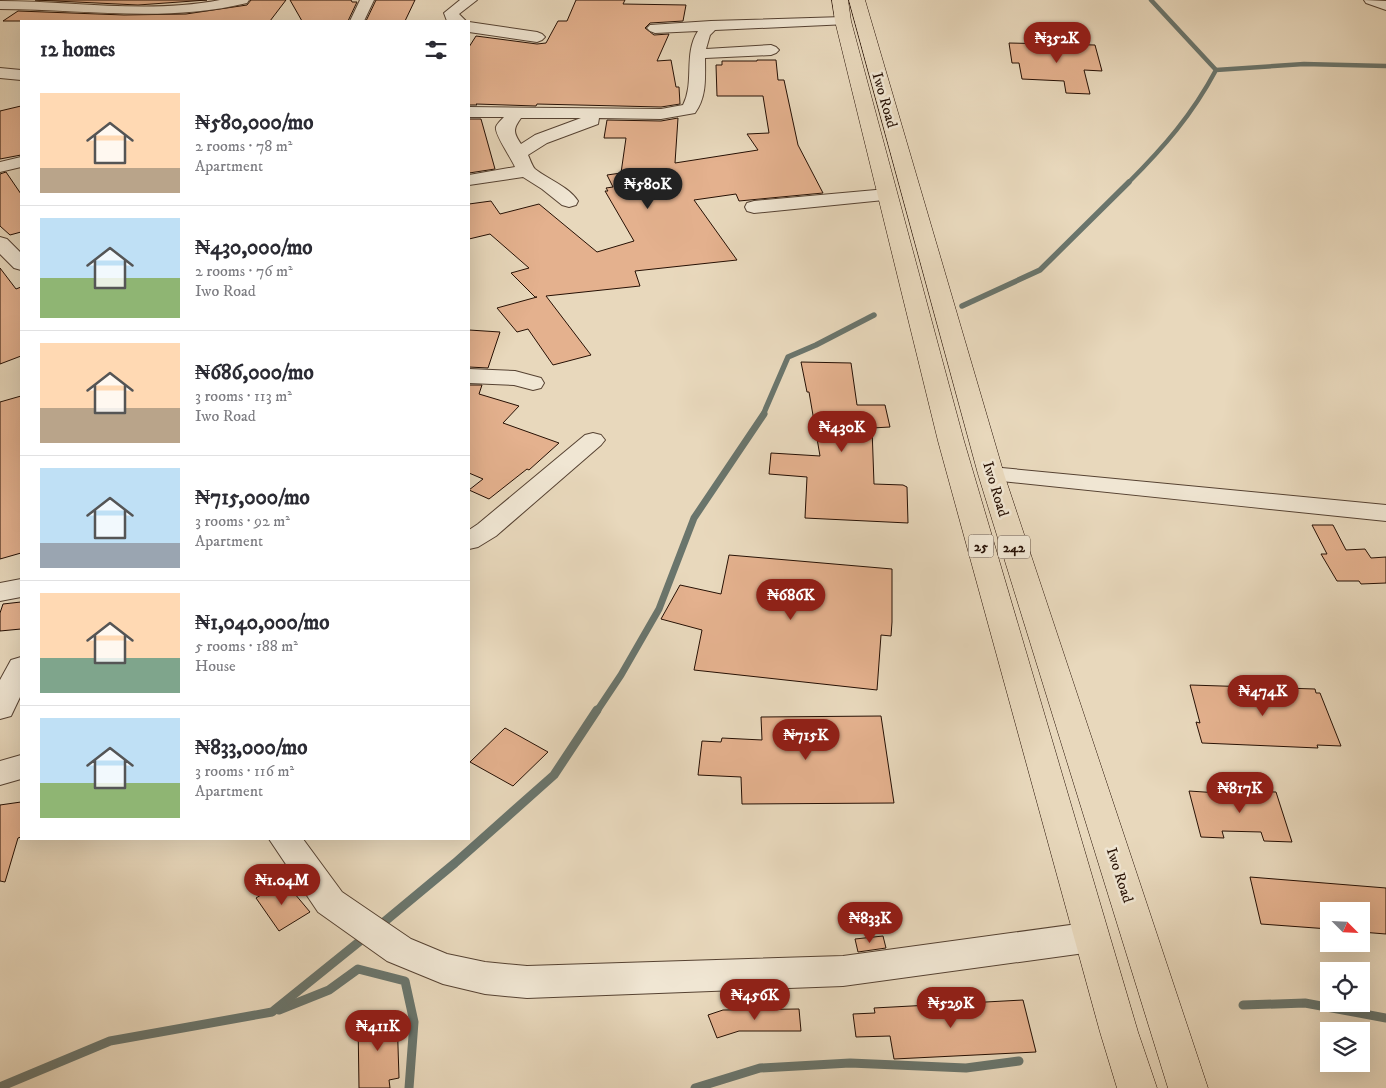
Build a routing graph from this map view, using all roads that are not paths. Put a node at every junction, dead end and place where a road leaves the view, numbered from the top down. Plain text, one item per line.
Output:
1 (242, 0) edge
2 (367, 0) edge
3 (470, 0) edge
4 (1371, 0) edge
5 (227, 4) junction
6 (0, 5) edge
7 (1386, 6) edge
8 (846, 7) edge
9 (215, 20) edge
10 (357, 20) edge
11 (456, 20) edge
12 (711, 25) junction
13 (470, 27) edge
14 (654, 28) dead end
15 (537, 37) dead end
16 (770, 50) dead end
17 (697, 54) junction
18 (863, 60) junction
19 (0, 74) edge
20 (20, 75) edge
21 (470, 112) edge
22 (516, 112) junction
23 (615, 113) junction
24 (518, 153) junction
25 (20, 162) edge
26 (0, 167) edge
27 (526, 171) junction
28 (470, 180) edge
29 (887, 195) junction
30 (569, 201) dead end
31 (754, 206) dead end
32 (0, 243) edge
33 (20, 263) edge
34 (470, 376) edge
35 (533, 383) dead end
36 (593, 440) dead end
37 (991, 474) junction
38 (1386, 513) edge
39 (470, 540) edge
40 (20, 588) edge
41 (0, 592) edge
42 (20, 669) edge
43 (0, 708) edge
44 (20, 767) edge
45 (0, 773) edge
46 (286, 840) edge
47 (1092, 936) junction
48 (1137, 1088) edge
49 (1188, 1088) edge

1 - 5 street
2 - 10 street
3 - 11 street
4 - 7 street
5 - 6 street
5 - 9 street
8 - 12 street
8 - 18 main road, Iwo Road / 242
12 - 14 street
12 - 17 street
13 - 15 street
16 - 17 street
17 - 23 street
18 - 29 main road, Iwo Road / 25
18 - 37 main road, Iwo Road / 242
19 - 20 street
21 - 22 street
22 - 23 street
22 - 24 street
23 - 24 street
24 - 27 street
25 - 26 street
27 - 28 street
27 - 30 street
29 - 31 street
29 - 47 main road, Iwo Road / 25
32 - 33 street
34 - 35 street
36 - 39 street
37 - 38 street
37 - 49 main road, Iwo Road / 242
40 - 41 street
42 - 43 street
44 - 45 street
46 - 47 street
47 - 48 main road, Iwo Road / 25

